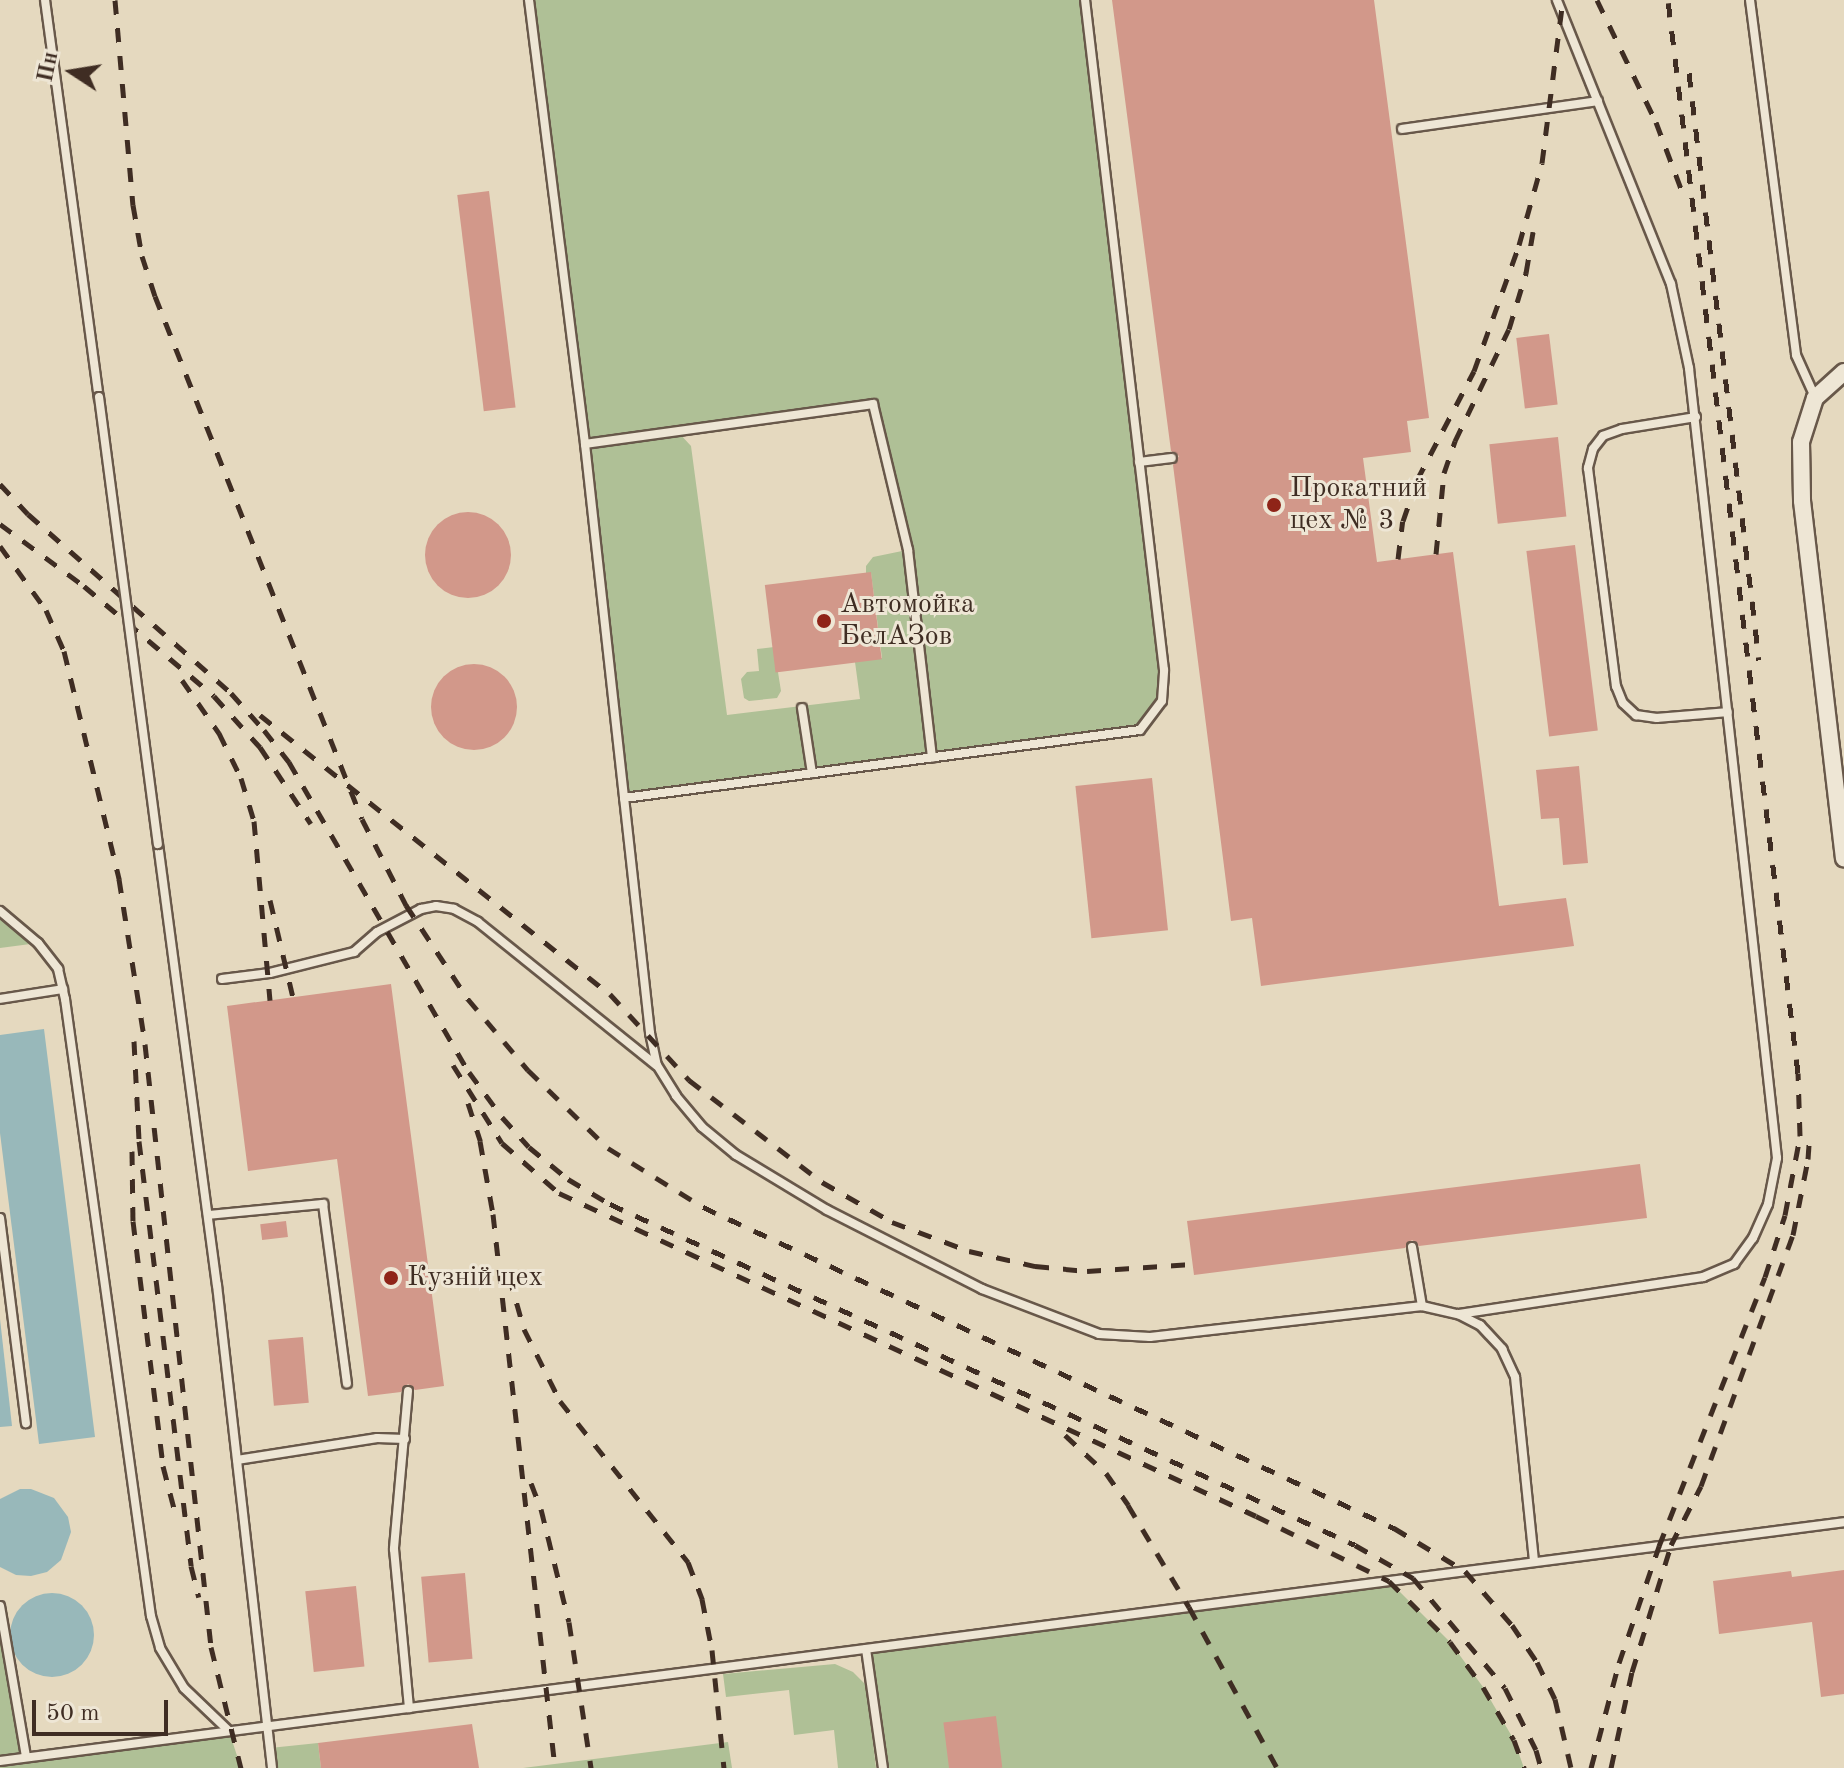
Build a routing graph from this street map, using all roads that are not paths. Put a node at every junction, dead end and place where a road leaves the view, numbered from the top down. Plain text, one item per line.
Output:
1 (45, 0) edge
2 (1085, 0) edge
3 (1557, 0) edge
4 (1750, 0) edge
5 (531, 2) edge
6 (1598, 101) junction
7 (1402, 129) dead end
8 (1844, 372) edge
9 (1815, 398) junction
10 (1696, 417) junction
11 (585, 444) junction
12 (1172, 458) dead end
13 (1139, 462) junction
14 (802, 708) dead end
15 (1728, 712) junction
16 (932, 758) junction
17 (812, 773) junction
18 (624, 798) junction
19 (1844, 859) edge
20 (0, 911) edge
21 (222, 979) dead end
22 (63, 989) junction
23 (0, 999) edge
24 (657, 1065) junction
25 (208, 1215) junction
26 (0, 1218) edge
27 (1412, 1247) dead end
28 (1422, 1306) junction
29 (1458, 1314) junction
30 (347, 1383) dead end
31 (408, 1391) dead end
32 (26, 1423) dead end
33 (405, 1439) junction
34 (237, 1460) junction
35 (1844, 1522) edge
36 (1534, 1562) junction
37 (0, 1606) edge
38 (866, 1649) junction
39 (409, 1708) junction
40 (267, 1726) junction
41 (229, 1731) junction
42 (26, 1757) junction
43 (0, 1761) edge
44 (272, 1768) edge
45 (883, 1768) edge

1 - 25 lane, bridge
2 - 13 lane
3 - 6 lane
4 - 9 lane
5 - 11 lane
6 - 7 lane
6 - 10 lane
8 - 9 street
9 - 19 street
10 - 15 lane
10 - 15 lane
11 - 16 lane
11 - 18 lane
12 - 13 lane
13 - 16 lane
14 - 17 lane
15 - 29 lane
16 - 17 lane
17 - 18 lane
18 - 24 lane
20 - 22 lane
21 - 24 lane
22 - 23 lane
22 - 41 lane
24 - 28 lane
25 - 30 lane
25 - 34 lane
26 - 32 lane
27 - 28 lane
28 - 29 lane
29 - 36 lane
31 - 33 lane
33 - 34 lane
33 - 39 lane
34 - 40 lane
35 - 36 lane
36 - 38 lane
37 - 42 lane
38 - 39 lane
38 - 45 lane
39 - 40 lane
40 - 41 lane
40 - 44 lane
41 - 42 lane
42 - 43 lane

